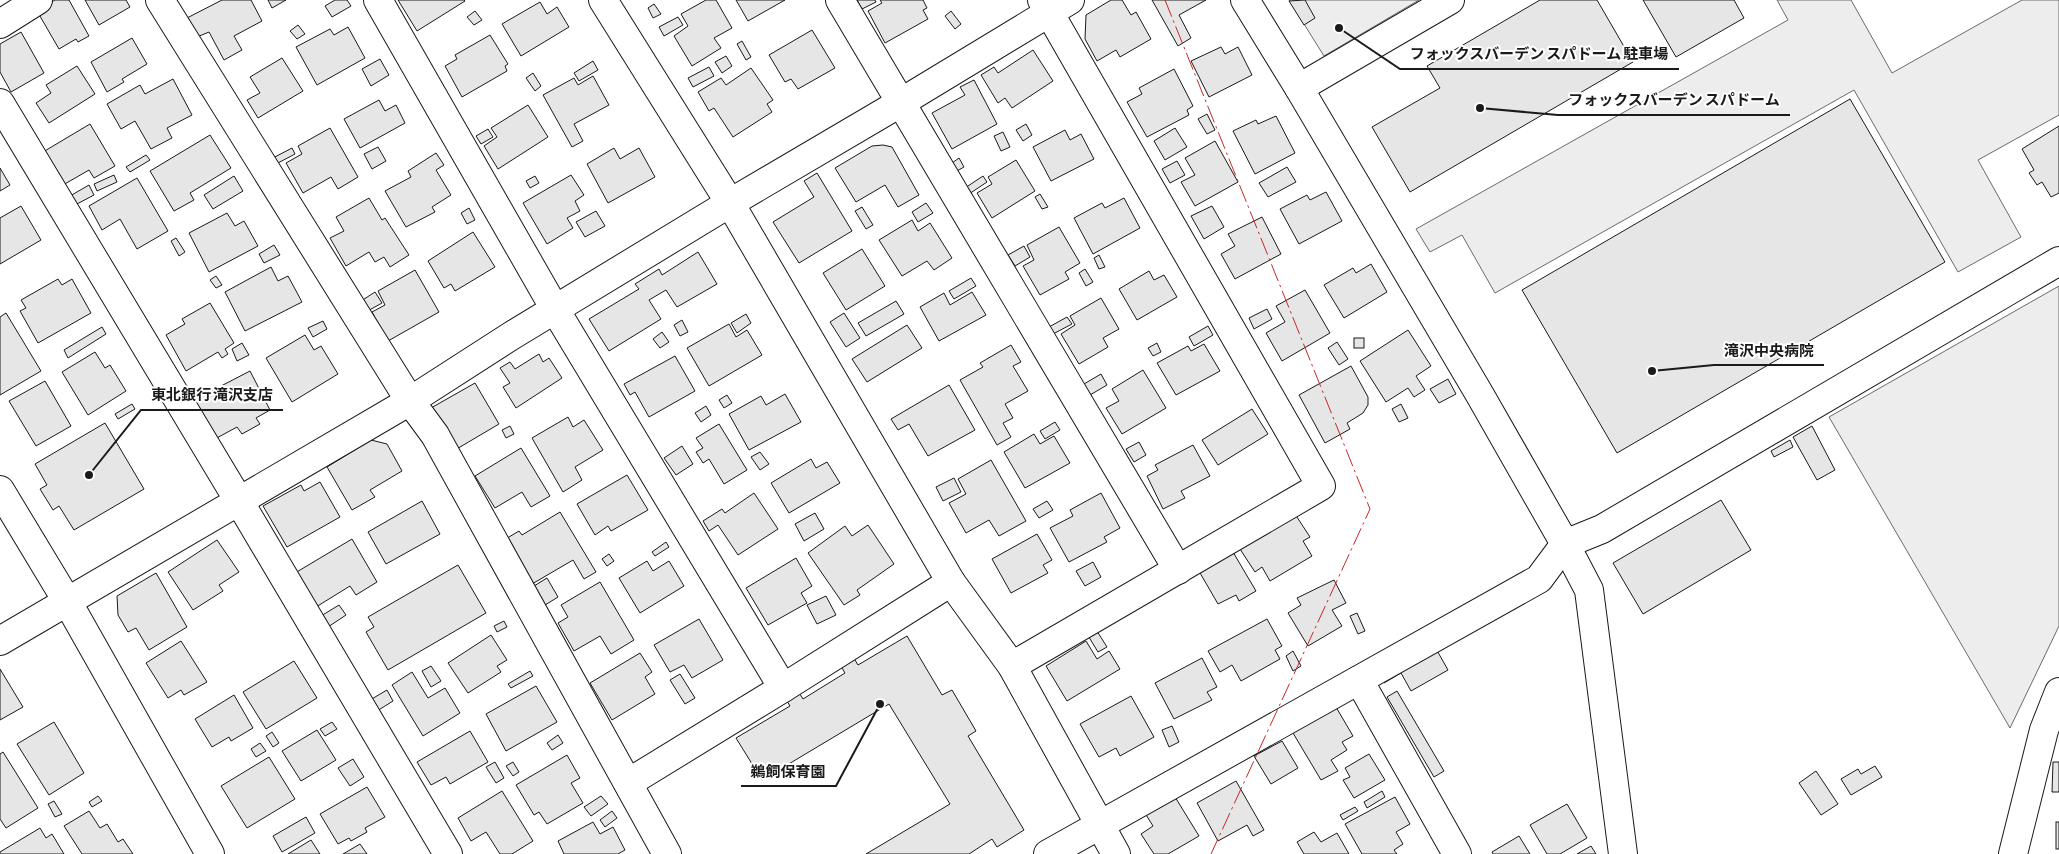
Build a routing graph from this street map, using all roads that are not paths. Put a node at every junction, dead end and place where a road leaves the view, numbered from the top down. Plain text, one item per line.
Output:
1 (38, 0) edge
2 (160, 0) edge
3 (378, 0) edge
4 (603, 0) edge
5 (840, 0) edge
6 (1245, 0) edge
7 (1450, 0) edge
8 (1054, 4) edge
9 (0, 24) edge
10 (1300, 88) junction
11 (0, 103) edge
12 (900, 103) junction
13 (730, 203) junction
14 (2059, 261) edge
15 (556, 311) junction
16 (410, 401) junction
17 (0, 490) edge
18 (239, 501) junction
19 (1565, 544) junction
20 (1178, 570) junction
21 (951, 582) junction
22 (67, 601) junction
23 (0, 641) edge
24 (1012, 666) junction
25 (1359, 680) junction
26 (783, 688) junction
27 (2059, 692) edge
28 (628, 783) junction
29 (1099, 825) junction
30 (210, 854) edge
31 (448, 854) edge
32 (667, 854) edge
33 (1048, 854) edge
34 (1116, 854) edge
35 (1457, 854) edge
36 (1623, 854) edge
37 (2013, 854) edge

1 - 9 street
2 - 16 street
3 - 15 street
4 - 13 street
5 - 12 street
6 - 10 street
7 - 10 street
8 - 12 street
8 - 20 street
10 - 19 street
11 - 18 street
12 - 13 street
12 - 20 street
13 - 15 street
13 - 21 street
14 - 19 street
15 - 16 street
15 - 26 street
16 - 18 street
16 - 28 street
17 - 22 street
18 - 22 street
18 - 31 street
19 - 25 street
19 - 36 street
20 - 24 street
21 - 24 street
21 - 26 street
22 - 23 street
22 - 30 street
24 - 29 street
25 - 29 street
25 - 35 street
26 - 28 street
27 - 37 street
28 - 32 street
29 - 33 street
29 - 34 street

